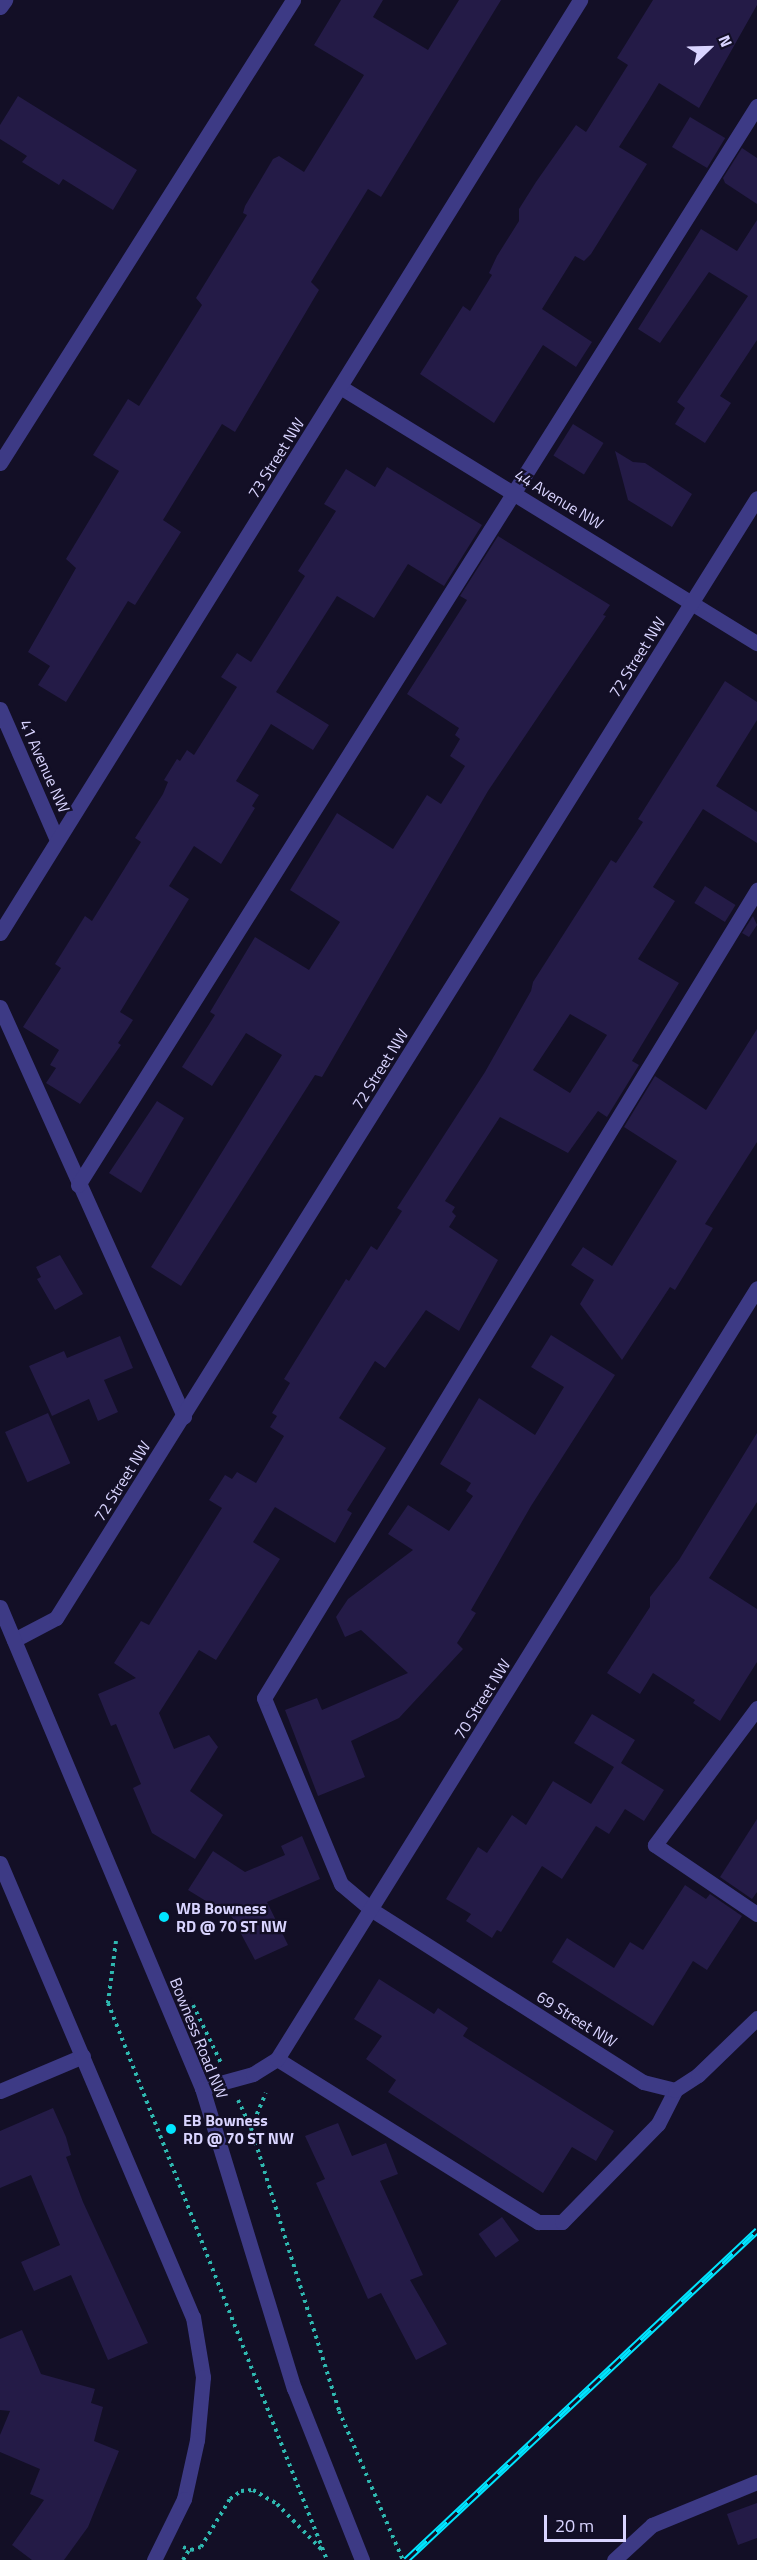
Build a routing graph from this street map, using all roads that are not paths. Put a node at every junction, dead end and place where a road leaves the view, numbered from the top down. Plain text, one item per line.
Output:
1 (4, 0) edge
2 (293, 0) edge
3 (580, 0) edge
4 (0, 7) edge
5 (757, 106) edge
6 (342, 388) junction
7 (0, 463) edge
8 (516, 494) junction
9 (757, 498) edge
10 (693, 602) junction
11 (757, 643) edge
12 (0, 709) edge
13 (56, 838) junction
14 (757, 890) edge
15 (0, 933) edge
16 (0, 1007) edge
17 (78, 1185) junction
18 (757, 1288) edge
19 (184, 1417) junction
20 (0, 1607) edge
21 (14, 1640) junction
22 (757, 1708) edge
23 (0, 1863) edge
24 (372, 1910) junction
25 (757, 1914) edge
26 (757, 2018) edge
27 (83, 2056) junction
28 (277, 2059) junction
29 (202, 2088) junction
30 (675, 2090) junction
31 (0, 2091) edge
32 (757, 2482) edge
33 (154, 2560) edge
34 (362, 2560) edge
35 (614, 2560) edge

1 - 4 street
2 - 7 street
3 - 6 street, 73 Street NW
5 - 8 street
6 - 8 street, 44 Avenue NW
6 - 13 street, 73 Street NW
8 - 10 street, 44 Avenue NW
8 - 17 street
9 - 10 street, 72 Street NW
10 - 11 street, 44 Avenue NW
10 - 19 street, 72 Street NW
12 - 13 street, 41 Avenue NW
13 - 15 street, 73 Street NW
14 - 24 street, 69 Street NW
16 - 17 street
17 - 19 street
18 - 24 street, 70 Street NW
19 - 21 street, 72 Street NW
20 - 21 street, Bowness Road NW
21 - 29 street, Bowness Road NW
22 - 25 street
23 - 27 street
24 - 28 street, 70 Street NW
24 - 30 street, 69 Street NW
26 - 30 street
27 - 31 street
27 - 33 street
28 - 29 street, 70 Street NW
28 - 30 street
29 - 34 street, Bowness Road NW
32 - 35 street

